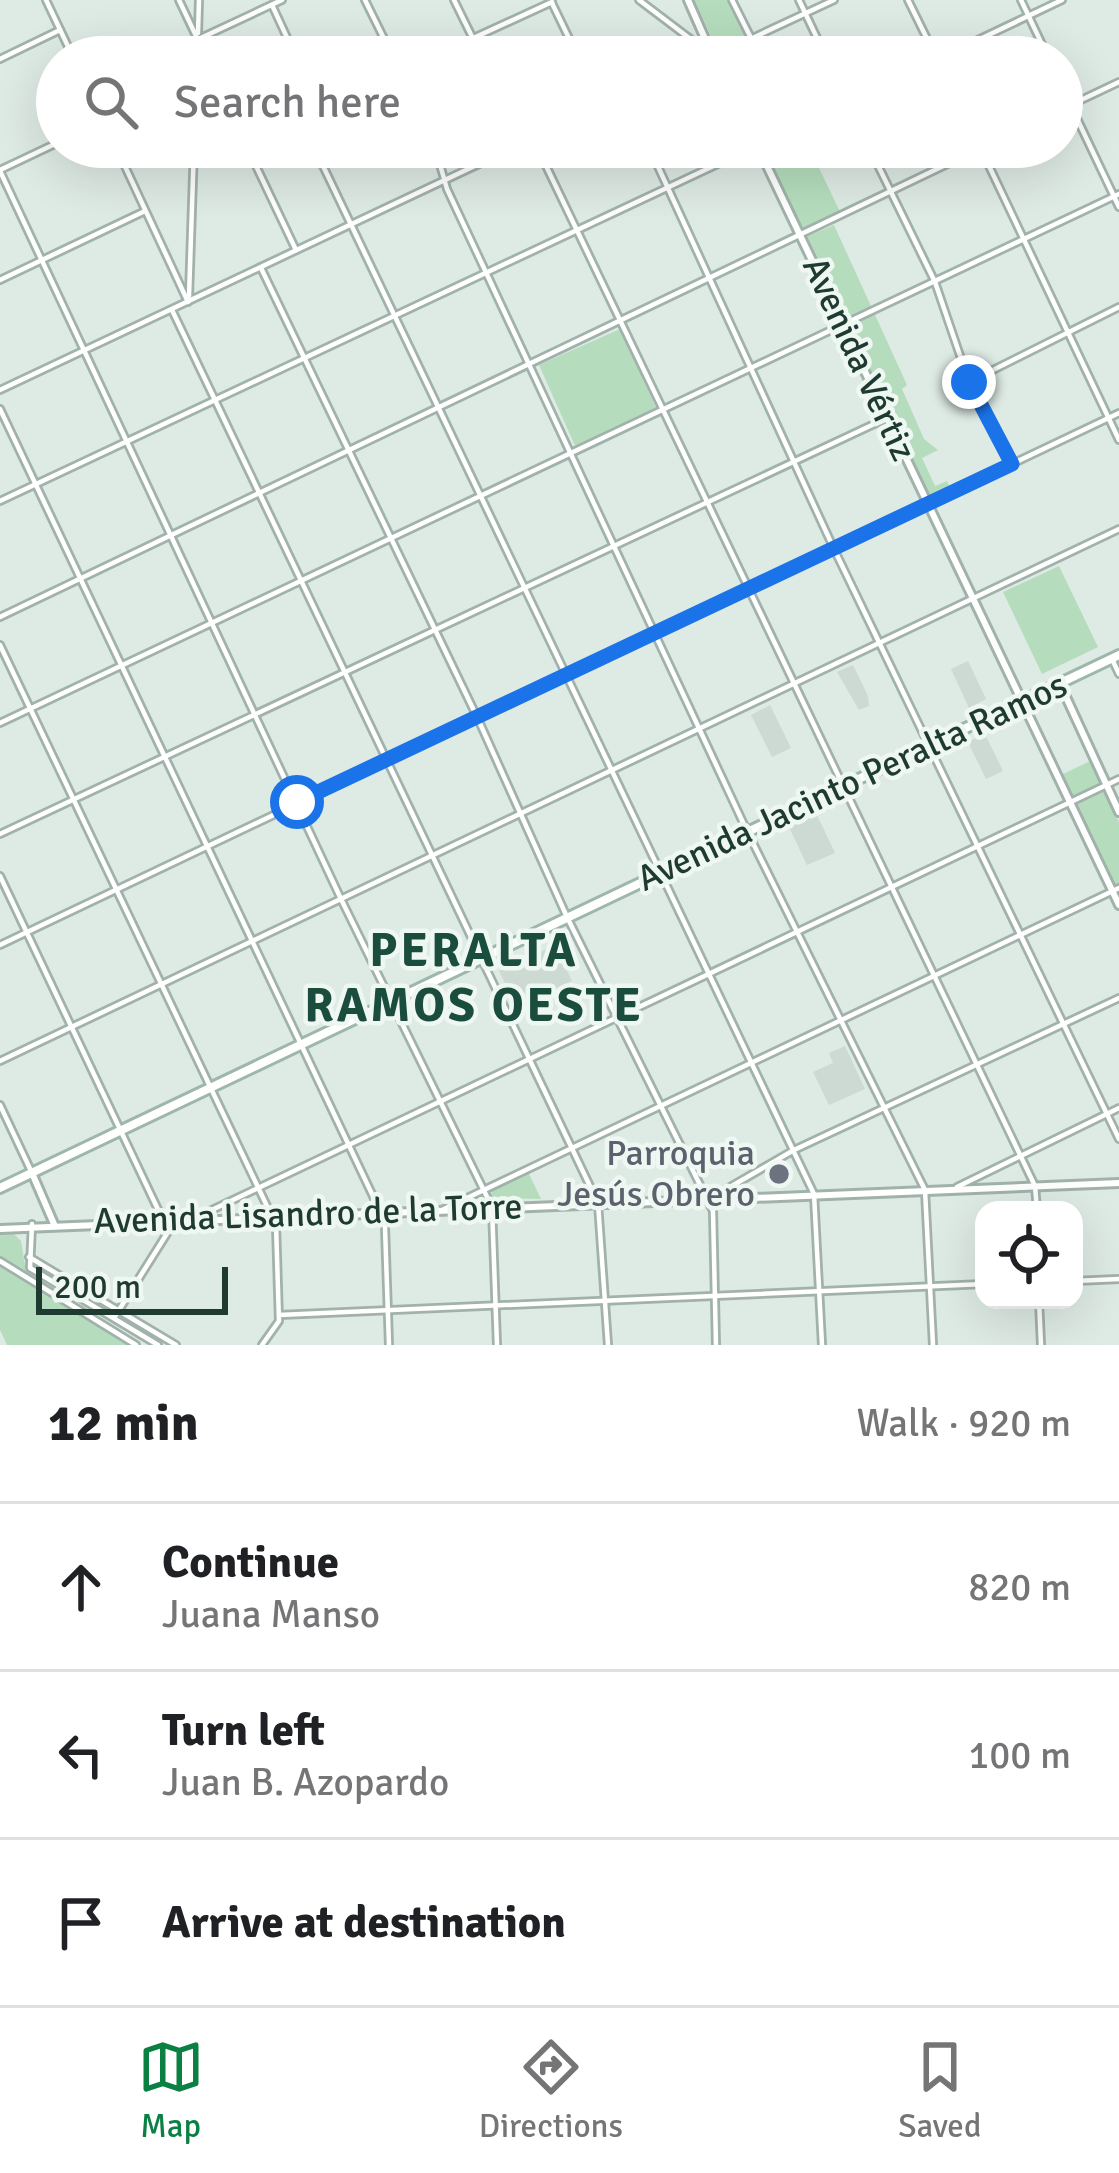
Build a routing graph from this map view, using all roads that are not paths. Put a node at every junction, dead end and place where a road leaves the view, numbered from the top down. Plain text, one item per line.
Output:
1 (46, 0) edge
2 (179, 0) edge
3 (199, 0) edge
4 (282, 0) edge
5 (365, 0) edge
6 (454, 0) edge
7 (639, 0) edge
8 (688, 0) edge
9 (732, 0) edge
10 (799, 0) edge
11 (834, 0) edge
12 (908, 0) edge
13 (1021, 0) edge
14 (1062, 0) edge
15 (551, 1) edge
16 (272, 5) junction
17 (806, 14) junction
18 (1028, 16) junction
19 (59, 30) junction
20 (47, 36) edge
21 (62, 36) edge
22 (196, 36) edge
23 (198, 36) edge
24 (206, 36) edge
25 (286, 36) edge
26 (383, 36) edge
27 (472, 36) edge
28 (477, 36) edge
29 (568, 36) edge
30 (686, 36) edge
31 (704, 36) edge
32 (750, 36) edge
33 (760, 36) edge
34 (816, 36) edge
35 (928, 36) edge
36 (985, 36) edge
37 (1038, 36) edge
38 (36, 41) edge
39 (0, 59) edge
40 (1119, 82) edge
41 (1083, 99) edge
42 (1083, 129) edge
43 (36, 153) edge
44 (126, 168) edge
45 (193, 168) edge
46 (258, 168) edge
47 (324, 168) edge
48 (442, 168) edge
49 (472, 168) edge
50 (547, 168) edge
51 (659, 168) edge
52 (709, 168) edge
53 (767, 168) edge
54 (879, 168) edge
55 (940, 168) edge
56 (991, 168) edge
57 (0, 170) edge
58 (446, 181) junction
59 (668, 186) junction
60 (891, 192) junction
61 (1116, 195) edge
62 (1119, 207) edge
63 (146, 211) junction
64 (351, 225) junction
65 (577, 230) junction
66 (801, 236) junction
67 (1023, 239) junction
68 (296, 250) junction
69 (42, 260) junction
70 (261, 268) junction
71 (488, 271) junction
72 (0, 280) edge
73 (709, 280) junction
74 (935, 282) junction
75 (188, 302) junction
76 (1119, 308) edge
77 (172, 310) junction
78 (394, 316) junction
79 (621, 322) junction
80 (843, 326) junction
81 (1067, 332) junction
82 (85, 349) junction
83 (304, 358) junction
84 (531, 364) junction
85 (751, 370) junction
86 (969, 382) junction
87 (0, 390) edge
88 (215, 400) junction
89 (0, 409) edge
90 (438, 409) junction
91 (664, 412) junction
92 (1119, 413) edge
93 (887, 418) junction
94 (1108, 418) junction
95 (1119, 440) edge
96 (128, 441) junction
97 (348, 451) junction
98 (574, 454) junction
99 (794, 461) junction
100 (1012, 464) junction
101 (36, 484) junction
102 (259, 494) junction
103 (482, 497) junction
104 (0, 501) edge
105 (704, 503) junction
106 (928, 504) junction
107 (1119, 529) edge
108 (173, 535) junction
109 (389, 539) junction
110 (614, 546) junction
111 (834, 549) junction
112 (81, 578) junction
113 (300, 581) junction
114 (524, 584) junction
115 (746, 591) junction
116 (974, 598) junction
117 (0, 616) edge
118 (214, 622) junction
119 (432, 631) junction
120 (656, 633) junction
121 (882, 642) junction
122 (0, 645) edge
123 (1115, 657) edge
124 (122, 665) junction
125 (343, 673) junction
126 (1119, 674) edge
127 (567, 675) junction
128 (1059, 683) junction
129 (792, 684) junction
130 (1022, 701) junction
131 (30, 709) junction
132 (258, 713) junction
133 (478, 718) junction
134 (0, 723) edge
135 (701, 728) junction
136 (931, 744) junction
137 (165, 756) junction
138 (386, 761) junction
139 (613, 770) junction
140 (1119, 778) edge
141 (1106, 784) junction
142 (841, 787) junction
143 (74, 800) junction
144 (1070, 801) junction
145 (297, 802) junction
146 (1119, 812) edge
147 (522, 813) junction
148 (747, 831) junction
149 (0, 834) edge
150 (980, 844) junction
151 (208, 846) junction
152 (431, 856) junction
153 (658, 873) junction
154 (0, 877) edge
155 (888, 888) junction
156 (116, 890) junction
157 (1116, 890) edge
158 (341, 899) junction
159 (1119, 905) edge
160 (567, 917) junction
161 (797, 931) junction
162 (26, 932) junction
163 (1022, 934) junction
164 (253, 941) junction
165 (0, 945) edge
166 (481, 958) junction
167 (708, 972) junction
168 (931, 977) junction
169 (161, 984) junction
170 (1119, 998) edge
171 (390, 1001) junction
172 (616, 1017) junction
173 (841, 1019) junction
174 (1063, 1024) junction
175 (71, 1027) junction
176 (302, 1044) junction
177 (528, 1058) junction
178 (0, 1060) edge
179 (750, 1062) junction
180 (974, 1065) junction
181 (210, 1088) junction
182 (440, 1100) junction
183 (0, 1105) edge
184 (660, 1105) junction
185 (884, 1107) junction
186 (1119, 1108) edge
187 (1107, 1114) junction
188 (121, 1130) junction
189 (1119, 1139) edge
190 (348, 1143) junction
191 (570, 1147) junction
192 (794, 1150) junction
193 (1019, 1157) junction
194 (32, 1173) junction
195 (1119, 1183) edge
196 (258, 1186) junction
197 (1035, 1186) junction
198 (0, 1188) edge
199 (952, 1189) junction
200 (482, 1190) junction
201 (925, 1190) junction
202 (814, 1194) junction
203 (709, 1198) junction
204 (1036, 1201) edge
205 (598, 1203) junction
206 (492, 1207) junction
207 (444, 1209) junction
208 (380, 1211) junction
209 (272, 1215) junction
210 (197, 1217) junction
211 (176, 1219) junction
212 (163, 1220) junction
213 (32, 1224) junction
214 (53, 1224) junction
215 (0, 1228) edge
216 (29, 1257) junction
217 (0, 1261) edge
218 (1119, 1279) edge
219 (1083, 1281) edge
220 (975, 1284) edge
221 (931, 1286) junction
222 (820, 1291) junction
223 (715, 1295) junction
224 (606, 1299) junction
225 (496, 1304) junction
226 (388, 1309) junction
227 (1039, 1309) edge
228 (118, 1311) junction
229 (279, 1315) junction
230 (114, 1318) junction
231 (136, 1345) edge
232 (158, 1345) edge
233 (176, 1345) edge
234 (262, 1345) edge
235 (389, 1345) edge
236 (497, 1345) edge
237 (608, 1345) edge
238 (716, 1345) edge
239 (822, 1345) edge
240 (933, 1345) edge
241 (1041, 1345) edge

1 - 19 street
2 - 22 street
3 - 23 street
4 - 16 street
5 - 26 street
6 - 27 street
7 - 30 street
8 - 31 street
9 - 32 street
10 - 17 street
11 - 17 street
12 - 35 street
13 - 18 street
14 - 18 street
15 - 28 street
15 - 29 street
16 - 24 street
16 - 25 street
17 - 33 street
17 - 34 street
18 - 36 street
18 - 37 street
19 - 20 street
19 - 21 street
38 - 39 street
40 - 41 street
42 - 61 street
43 - 57 street
44 - 63 street
45 - 75 street
46 - 68 street
47 - 64 street
48 - 58 street
49 - 58 street
50 - 65 street
51 - 59 street
52 - 59 street
53 - 66 street, Avenida Vértiz
54 - 60 street
55 - 60 street
56 - 67 street
57 - 69 street
58 - 64 street
58 - 71 street
59 - 65 street
59 - 73 street
60 - 66 street
60 - 74 street
61 - 62 street
61 - 67 street
63 - 69 street
63 - 75 street
64 - 68 street
64 - 78 street
65 - 71 street
65 - 79 street
66 - 73 street
66 - 80 street, Avenida Vértiz
67 - 74 street
67 - 81 street
68 - 70 street
69 - 72 street
69 - 82 street
70 - 75 street
70 - 83 street
71 - 78 street
71 - 84 street
73 - 79 street
73 - 85 street
74 - 80 street
74 - 86 street
75 - 77 street
76 - 81 street
77 - 82 street
77 - 88 street
78 - 83 street
78 - 90 street
79 - 84 street
79 - 91 street
80 - 85 street
80 - 93 street, Avenida Vértiz
81 - 86 street
81 - 94 street
82 - 87 street
82 - 96 street
83 - 88 street
83 - 97 street
84 - 90 street
84 - 98 street
85 - 91 street
85 - 99 street
86 - 100 street
88 - 96 street
88 - 102 street
89 - 101 street
90 - 97 street
90 - 103 street
91 - 98 street
91 - 105 street
92 - 94 street
93 - 99 street
93 - 106 street, Avenida Vértiz
94 - 95 street
94 - 100 street
96 - 101 street
96 - 108 street
97 - 102 street
97 - 109 street
98 - 103 street
98 - 110 street
99 - 105 street
99 - 111 street
100 - 106 street
101 - 104 street
101 - 112 street
102 - 108 street
102 - 113 street
103 - 109 street
103 - 114 street
105 - 110 street
105 - 115 street
106 - 111 street
106 - 116 street, Avenida Vértiz
107 - 116 street
108 - 112 street
108 - 118 street
109 - 113 street
109 - 119 street
110 - 114 street
110 - 120 street
111 - 115 street
111 - 121 street
112 - 117 street
112 - 124 street
113 - 118 street
113 - 125 street
114 - 119 street
114 - 127 street
115 - 120 street
115 - 129 street
116 - 121 street
116 - 130 street, Avenida Vértiz
118 - 124 street
118 - 132 street
119 - 125 street
119 - 133 street
120 - 127 street
120 - 135 street
121 - 129 street
121 - 136 street
122 - 131 street
123 - 126 street
123 - 128 main road, Avenida Jacinto Peralta Ramos
124 - 131 street
124 - 137 street
125 - 132 street
125 - 138 street
127 - 133 street
127 - 139 street
128 - 130 main road, Avenida Jacinto Peralta Ramos
128 - 141 street
129 - 135 street
129 - 142 street
130 - 136 main road, Avenida Jacinto Peralta Ramos
130 - 144 street, Avenida Vértiz
131 - 134 street
131 - 143 street
132 - 137 street
132 - 145 street
133 - 138 street
133 - 147 street
135 - 139 street
135 - 148 street
136 - 142 main road, Avenida Jacinto Peralta Ramos
136 - 150 street
137 - 143 street
137 - 151 street
138 - 145 street
138 - 152 street
139 - 147 street
139 - 153 street
140 - 141 street
141 - 144 street
141 - 146 street
142 - 148 main road, Avenida Jacinto Peralta Ramos
142 - 155 street
143 - 149 street
143 - 156 street
144 - 150 street
144 - 157 street, Avenida Vértiz
145 - 151 street
145 - 158 street
147 - 152 street
147 - 160 street
148 - 153 main road, Avenida Jacinto Peralta Ramos
148 - 161 street
150 - 155 street
150 - 163 street
151 - 156 street
151 - 164 street
152 - 158 street
152 - 166 street
153 - 160 main road, Avenida Jacinto Peralta Ramos
153 - 167 street
154 - 162 street
155 - 161 street
155 - 168 street
156 - 162 street
156 - 169 street
157 - 159 street, Avenida Vértiz
157 - 163 street
158 - 164 street
158 - 171 street
160 - 166 main road, Avenida Jacinto Peralta Ramos
160 - 172 street
161 - 167 street
161 - 173 street
162 - 165 street
162 - 175 street
163 - 168 street
163 - 174 street
164 - 169 street
164 - 176 street
166 - 171 main road, Avenida Jacinto Peralta Ramos
166 - 177 street
167 - 172 street
167 - 179 street
168 - 173 street
168 - 180 street
169 - 175 street
169 - 181 street
170 - 174 street
171 - 176 main road, Avenida Jacinto Peralta Ramos
171 - 182 street
172 - 177 street
172 - 184 street
173 - 179 street
173 - 185 street
174 - 180 street
174 - 187 street
175 - 178 street
175 - 188 street
176 - 181 main road, Avenida Jacinto Peralta Ramos
176 - 190 street
177 - 182 street
177 - 191 street
179 - 184 street
179 - 192 street
180 - 185 street
180 - 193 street
181 - 188 main road, Avenida Jacinto Peralta Ramos
181 - 196 street
182 - 190 street
182 - 200 street
183 - 194 street
184 - 191 street
184 - 203 street
185 - 192 street
185 - 201 street
186 - 187 street
187 - 189 street
187 - 193 street
188 - 194 main road, Avenida Jacinto Peralta Ramos
188 - 212 street
190 - 196 street
190 - 208 street
191 - 200 street
191 - 205 street
192 - 202 street
192 - 203 street
193 - 197 street
193 - 199 street
194 - 198 main road, Avenida Jacinto Peralta Ramos
194 - 214 street
195 - 197 street, Avenida Lisandro de la Torre
196 - 209 street
196 - 210 street
197 - 199 street, Avenida Lisandro de la Torre
197 - 204 street
199 - 201 street, Avenida Lisandro de la Torre
200 - 206 street
200 - 207 street
201 - 202 street, Avenida Lisandro de la Torre
201 - 221 street
202 - 203 street, Avenida Lisandro de la Torre
202 - 222 street
203 - 205 street, Avenida Lisandro de la Torre
203 - 223 street
205 - 206 street, Avenida Lisandro de la Torre
205 - 224 street
206 - 207 street, Avenida Lisandro de la Torre
206 - 225 street
207 - 208 street, Avenida Lisandro de la Torre
208 - 209 street, Avenida Lisandro de la Torre
208 - 226 street
209 - 210 street, Avenida Lisandro de la Torre
209 - 229 street
210 - 211 street, Avenida Lisandro de la Torre
211 - 212 street, Avenida Lisandro de la Torre
211 - 228 street
212 - 214 street, Avenida Lisandro de la Torre
213 - 214 street, Avenida Lisandro de la Torre
213 - 215 street, Avenida Lisandro de la Torre
213 - 216 street
216 - 228 street
216 - 230 street
217 - 231 street
218 - 219 street
220 - 221 street
221 - 222 street
221 - 240 street
222 - 223 street
222 - 239 street
223 - 224 street
223 - 238 street
224 - 225 street
224 - 237 street
225 - 226 street
225 - 236 street
226 - 229 street
226 - 235 street
227 - 241 street
228 - 230 street
228 - 233 street
229 - 234 street
230 - 232 street

